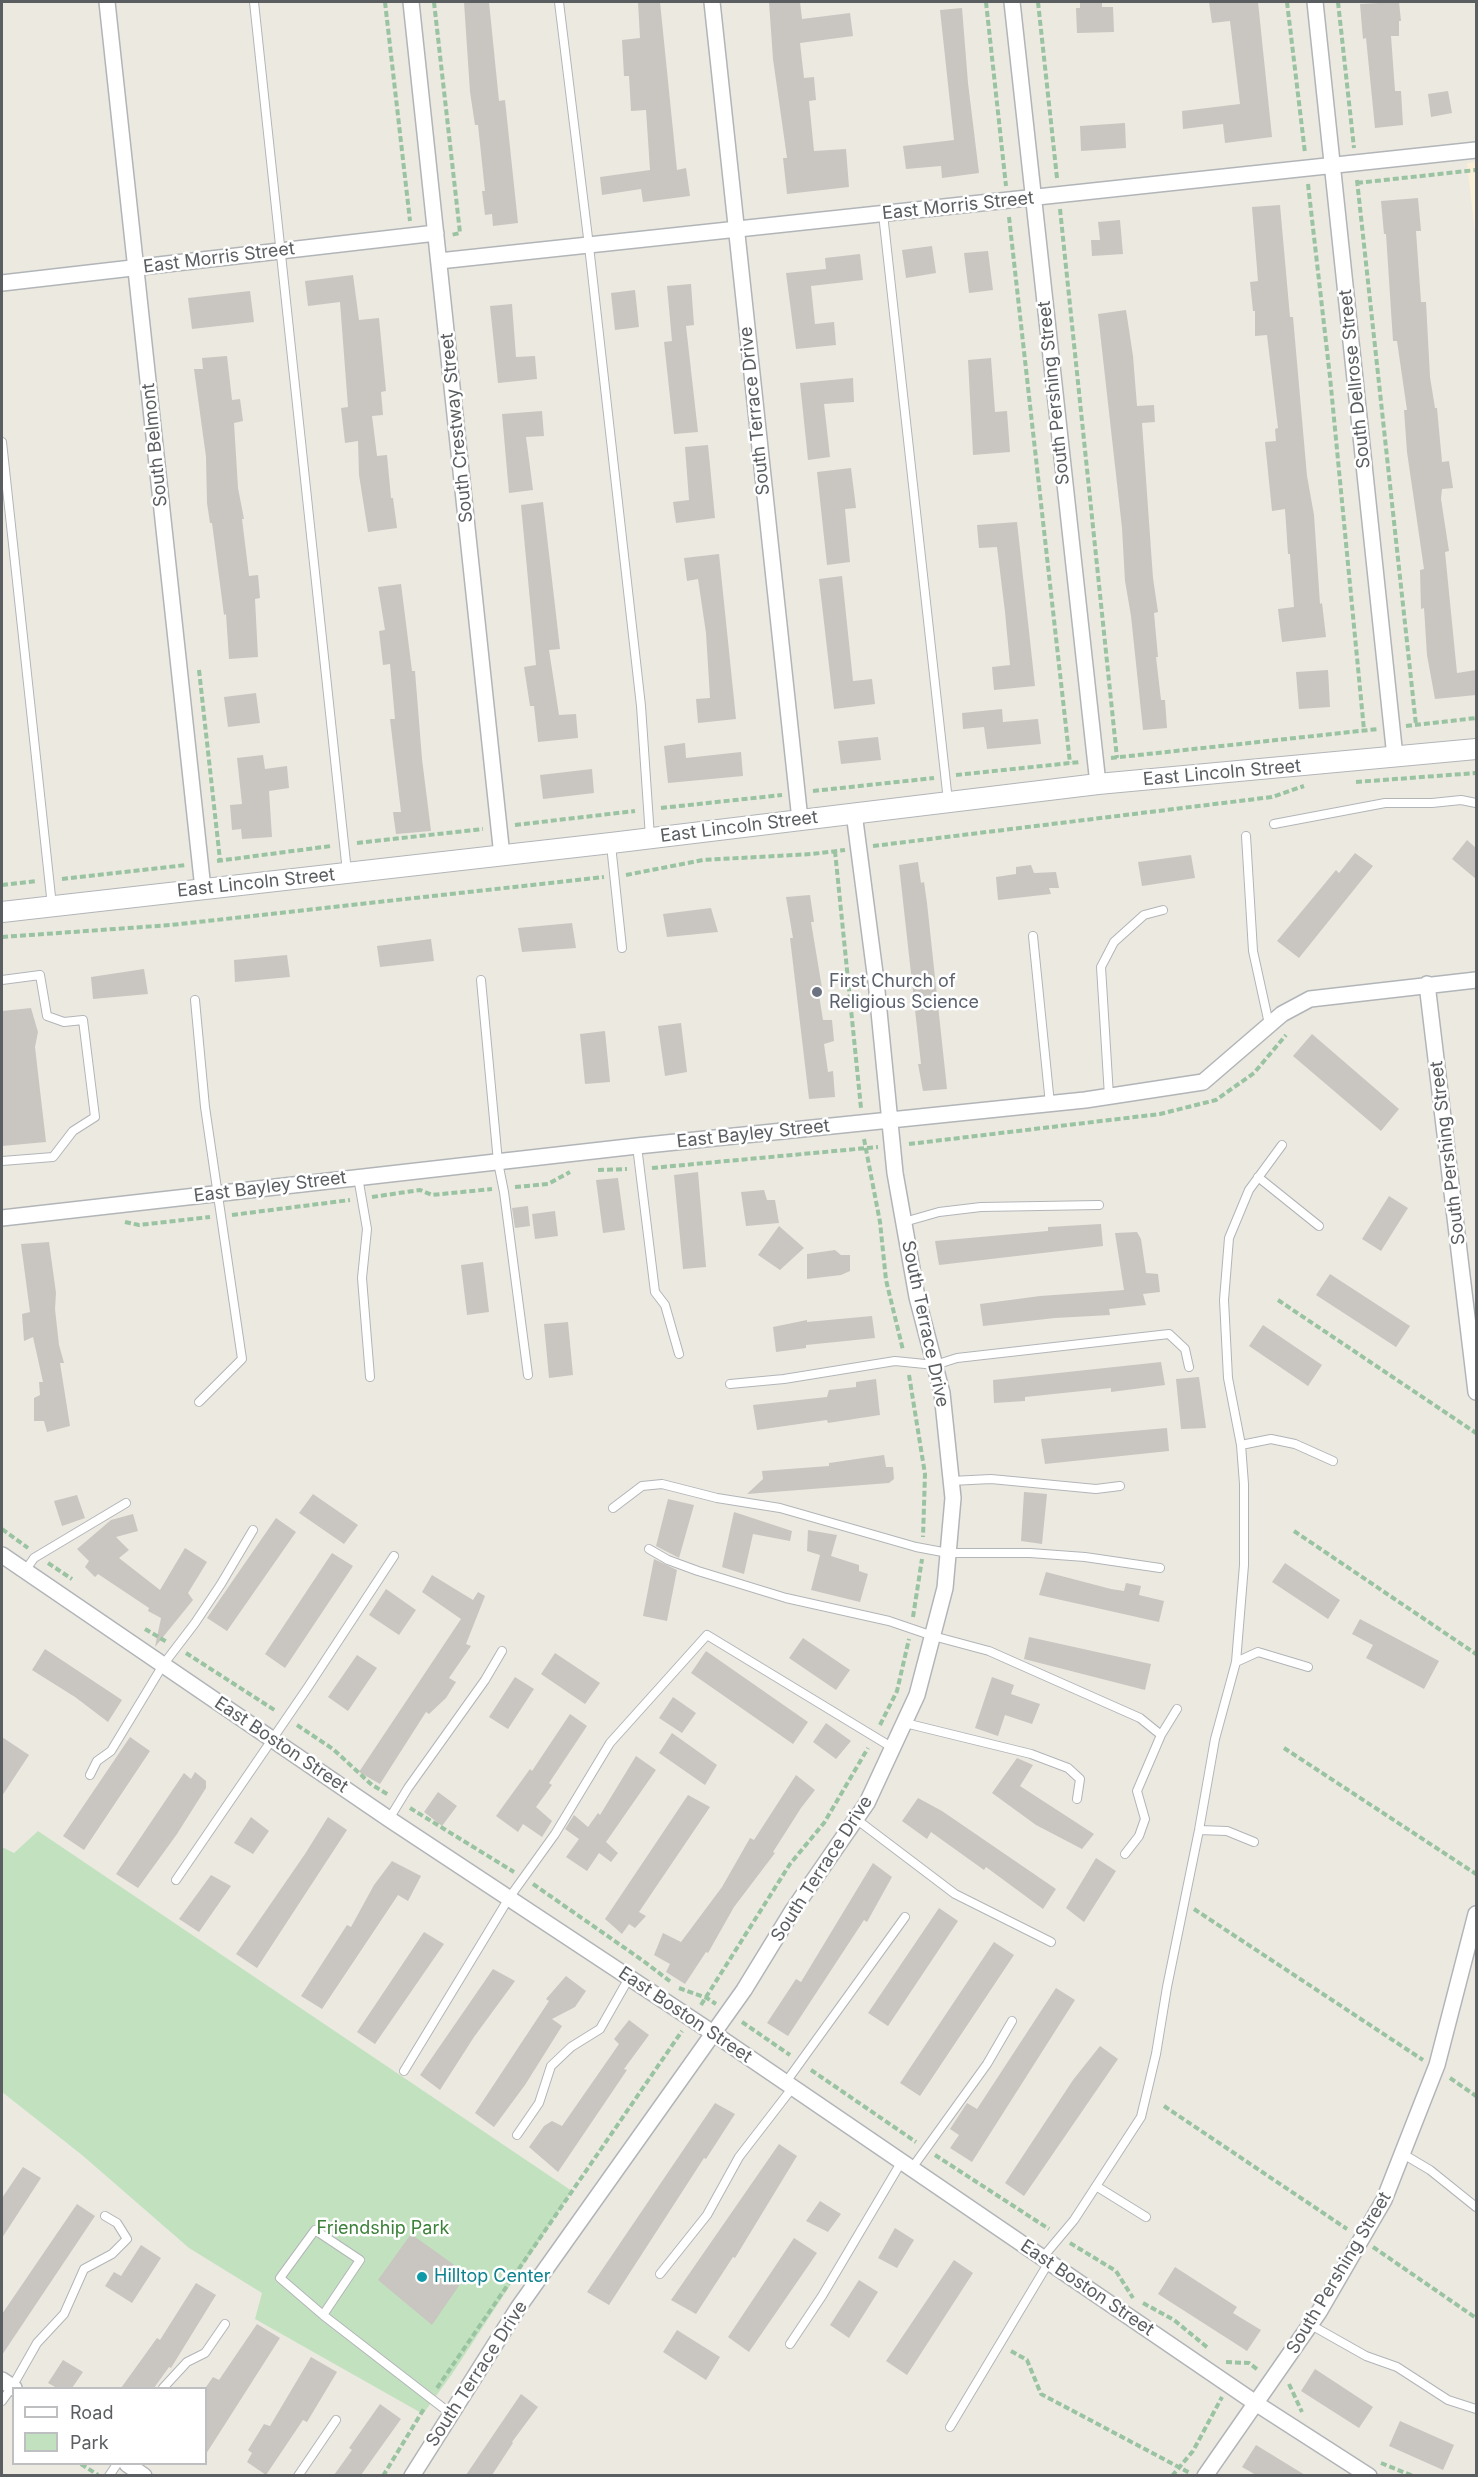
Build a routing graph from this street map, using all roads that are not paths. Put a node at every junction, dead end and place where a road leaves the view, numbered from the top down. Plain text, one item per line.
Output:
1 (106, 2) edge
2 (254, 2) edge
3 (411, 2) edge
4 (559, 2) edge
5 (712, 2) edge
6 (1012, 2) edge
7 (1315, 2) edge
8 (1476, 150) edge
9 (1332, 165) junction
10 (1033, 197) junction
11 (883, 214) junction
12 (736, 231) junction
13 (436, 233) junction
14 (590, 246) junction
15 (281, 251) junction
16 (439, 261) junction
17 (136, 268) junction
18 (2, 283) edge
19 (2, 442) edge
20 (1476, 749) edge
21 (1395, 757) junction
22 (1098, 784) junction
23 (948, 802) junction
24 (1476, 803) edge
25 (854, 813) junction
26 (801, 820) junction
27 (1274, 824) dead end
28 (1246, 836) dead end
29 (650, 838) junction
30 (610, 843) junction
31 (502, 855) junction
32 (347, 873) junction
33 (203, 889) junction
34 (52, 906) junction
35 (1163, 910) dead end
36 (2, 912) edge
37 (1033, 936) dead end
38 (622, 948) dead end
39 (2, 980) edge
40 (481, 980) dead end
41 (1476, 980) edge
42 (1427, 984) junction
43 (195, 1000) dead end
44 (1269, 1026) junction
45 (1109, 1096) junction
46 (1050, 1104) junction
47 (890, 1121) junction
48 (1282, 1145) dead end
49 (637, 1146) junction
50 (2, 1161) edge
51 (498, 1162) junction
52 (358, 1177) junction
53 (1258, 1177) junction
54 (219, 1193) junction
55 (1099, 1205) dead end
56 (2, 1218) edge
57 (904, 1222) junction
58 (1319, 1226) dead end
59 (679, 1354) dead end
60 (935, 1365) junction
61 (1188, 1367) dead end
62 (528, 1375) dead end
63 (370, 1377) dead end
64 (730, 1384) dead end
65 (1476, 1392) edge
66 (199, 1402) dead end
67 (1241, 1445) junction
68 (1333, 1461) dead end
69 (951, 1481) junction
70 (1120, 1486) dead end
71 (126, 1503) dead end
72 (613, 1508) dead end
73 (253, 1530) dead end
74 (649, 1549) dead end
75 (948, 1553) junction
76 (2, 1555) edge
77 (394, 1556) dead end
78 (1160, 1568) dead end
79 (25, 1571) junction
80 (933, 1636) junction
81 (502, 1651) dead end
82 (1236, 1662) junction
83 (163, 1665) junction
84 (1308, 1667) dead end
85 (1177, 1709) dead end
86 (904, 1723) junction
87 (1161, 1735) junction
88 (273, 1738) junction
89 (893, 1748) junction
90 (90, 1774) dead end
91 (1077, 1799) dead end
92 (389, 1819) junction
93 (856, 1819) junction
94 (1199, 1830) junction
95 (1254, 1842) dead end
96 (1125, 1854) dead end
97 (176, 1880) dead end
98 (509, 1898) junction
99 (1476, 1914) edge
100 (905, 1917) dead end
101 (1051, 1942) dead end
102 (630, 1978) junction
103 (1012, 2021) dead end
104 (713, 2033) junction
105 (404, 2071) dead end
106 (789, 2085) junction
107 (517, 2135) dead end
108 (1403, 2154) junction
109 (907, 2165) junction
110 (1096, 2186) junction
111 (1476, 2207) edge
112 (105, 2216) dead end
113 (1146, 2217) dead end
114 (1046, 2260) junction
115 (660, 2274) dead end
116 (323, 2315) junction
117 (225, 2324) dead end
118 (1311, 2325) junction
119 (790, 2344) dead end
120 (9, 2385) edge
121 (164, 2387) edge
122 (2, 2401) edge
123 (1257, 2404) junction
124 (1476, 2409) edge
125 (451, 2414) junction
126 (336, 2420) dead end
127 (950, 2427) dead end
128 (130, 2467) edge
129 (110, 2475) edge
130 (298, 2475) edge
131 (412, 2475) edge
132 (1205, 2475) edge
133 (1369, 2475) edge

1 - 17 street, South Belmont
2 - 15 lane
3 - 13 street, South Crestway Street
4 - 14 lane
5 - 12 street, South Terrace Drive
6 - 10 street, South Pershing Street
7 - 9 street, South Dellrose Street
8 - 9 street, East Morris Street
9 - 10 street, East Morris Street
9 - 21 street, South Dellrose Street
10 - 11 street, East Morris Street
10 - 22 street, South Pershing Street
11 - 12 street, East Morris Street
11 - 23 lane
12 - 14 street, East Morris Street
12 - 26 street, South Terrace Drive
13 - 15 street, East Morris Street
13 - 16 street, South Crestway Street
14 - 16 street, East Morris Street
14 - 29 lane
15 - 17 street, East Morris Street
15 - 32 lane
16 - 31 street, South Crestway Street
17 - 18 street, East Morris Street
17 - 33 street, South Belmont
19 - 34 lane
20 - 21 street, East Lincoln Street
21 - 22 street, East Lincoln Street
22 - 23 street, East Lincoln Street
23 - 25 street, East Lincoln Street
24 - 27 lane
25 - 26 street, East Lincoln Street
25 - 47 street, South Terrace Drive
26 - 29 street, East Lincoln Street
28 - 44 lane
29 - 30 street, East Lincoln Street
30 - 31 street, East Lincoln Street
30 - 38 lane
31 - 32 street, East Lincoln Street
32 - 33 street, East Lincoln Street
33 - 34 street, East Lincoln Street
34 - 36 street, East Lincoln Street
35 - 45 lane
37 - 46 lane
39 - 50 lane
40 - 51 lane
41 - 42 street, East Bayley Street
42 - 44 street, East Bayley Street
42 - 65 street, South Pershing Street
43 - 54 lane
44 - 45 street, East Bayley Street
45 - 46 street, East Bayley Street
46 - 47 street, East Bayley Street
47 - 49 street, East Bayley Street
47 - 57 street, South Terrace Drive
48 - 53 lane
49 - 51 street, East Bayley Street
49 - 59 lane
51 - 52 street, East Bayley Street
51 - 62 lane
52 - 54 street, East Bayley Street
52 - 63 lane
53 - 58 lane
53 - 67 lane
54 - 56 street, East Bayley Street
54 - 66 lane
55 - 57 lane
57 - 60 street, South Terrace Drive
60 - 61 lane
60 - 64 lane
60 - 69 street, South Terrace Drive
67 - 68 lane
67 - 82 lane
69 - 70 lane
69 - 75 street, South Terrace Drive
71 - 79 lane
72 - 75 lane
73 - 83 lane
74 - 80 lane
75 - 78 lane
75 - 80 street, South Terrace Drive
76 - 79 street, East Boston Street
77 - 88 lane
79 - 83 street, East Boston Street
80 - 86 street, South Terrace Drive
80 - 87 lane
81 - 92 lane
82 - 84 lane
82 - 94 lane
83 - 88 street, East Boston Street
83 - 90 lane
85 - 87 lane
86 - 89 street, South Terrace Drive
86 - 91 lane
87 - 96 lane
88 - 92 street, East Boston Street
88 - 97 lane
89 - 93 street, South Terrace Drive
89 - 98 lane
92 - 98 street, East Boston Street
93 - 101 lane
93 - 104 street, South Terrace Drive
94 - 95 lane
94 - 110 lane
98 - 102 street, East Boston Street
98 - 105 lane
99 - 108 street, South Pershing Street
100 - 106 lane
102 - 104 street, East Boston Street
102 - 107 lane
103 - 109 lane
104 - 106 street, East Boston Street
104 - 125 street, South Terrace Drive
106 - 109 street, East Boston Street
106 - 115 lane
108 - 111 lane
108 - 118 street, South Pershing Street
109 - 114 street, East Boston Street
109 - 119 lane
110 - 113 lane
110 - 114 lane
112 - 120 lane
114 - 123 street, East Boston Street
114 - 127 lane
116 - 116 lane
116 - 125 lane
117 - 121 lane
118 - 123 street, South Pershing Street
118 - 124 lane
120 - 122 lane
123 - 132 street, South Pershing Street
123 - 133 street, East Boston Street
125 - 131 street, South Terrace Drive
126 - 130 lane
128 - 129 lane

